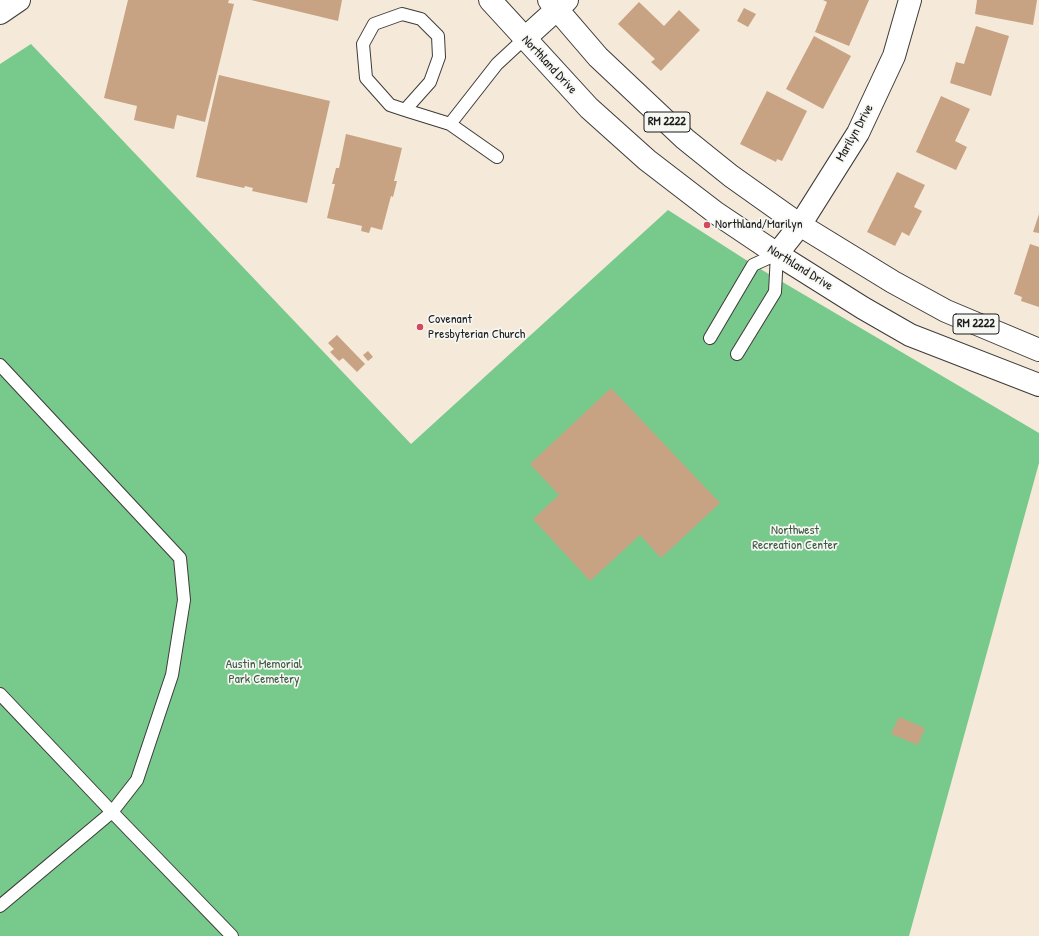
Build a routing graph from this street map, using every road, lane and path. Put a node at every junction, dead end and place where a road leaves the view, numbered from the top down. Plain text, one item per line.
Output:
1 (19, 0) edge
2 (490, 0) edge
3 (910, 0) edge
4 (558, 3) edge
5 (0, 13) edge
6 (524, 39) junction
7 (405, 110) junction
8 (450, 124) junction
9 (497, 157) dead end
10 (800, 225) junction
11 (777, 254) junction
12 (710, 338) dead end
13 (1039, 350) edge
14 (737, 354) dead end
15 (0, 366) edge
16 (1039, 385) edge
17 (0, 694) edge
18 (112, 812) junction
19 (0, 906) edge
20 (232, 936) edge

1 - 5 main road
2 - 6 main road, Northland Drive / RM 2222
3 - 10 main road, Marilyn Drive
4 - 6 main road
4 - 10 main road, RM 2222
6 - 8 lane
6 - 11 main road, Northland Drive / RM 2222
7 - 7 lane
7 - 8 lane
8 - 9 lane
10 - 11 main road, Marilyn Drive
10 - 13 main road, RM 2222
11 - 12 lane
11 - 14 lane
11 - 16 main road, Northland Drive / RM 2222
15 - 18 lane
17 - 18 lane
18 - 19 lane
18 - 20 lane

